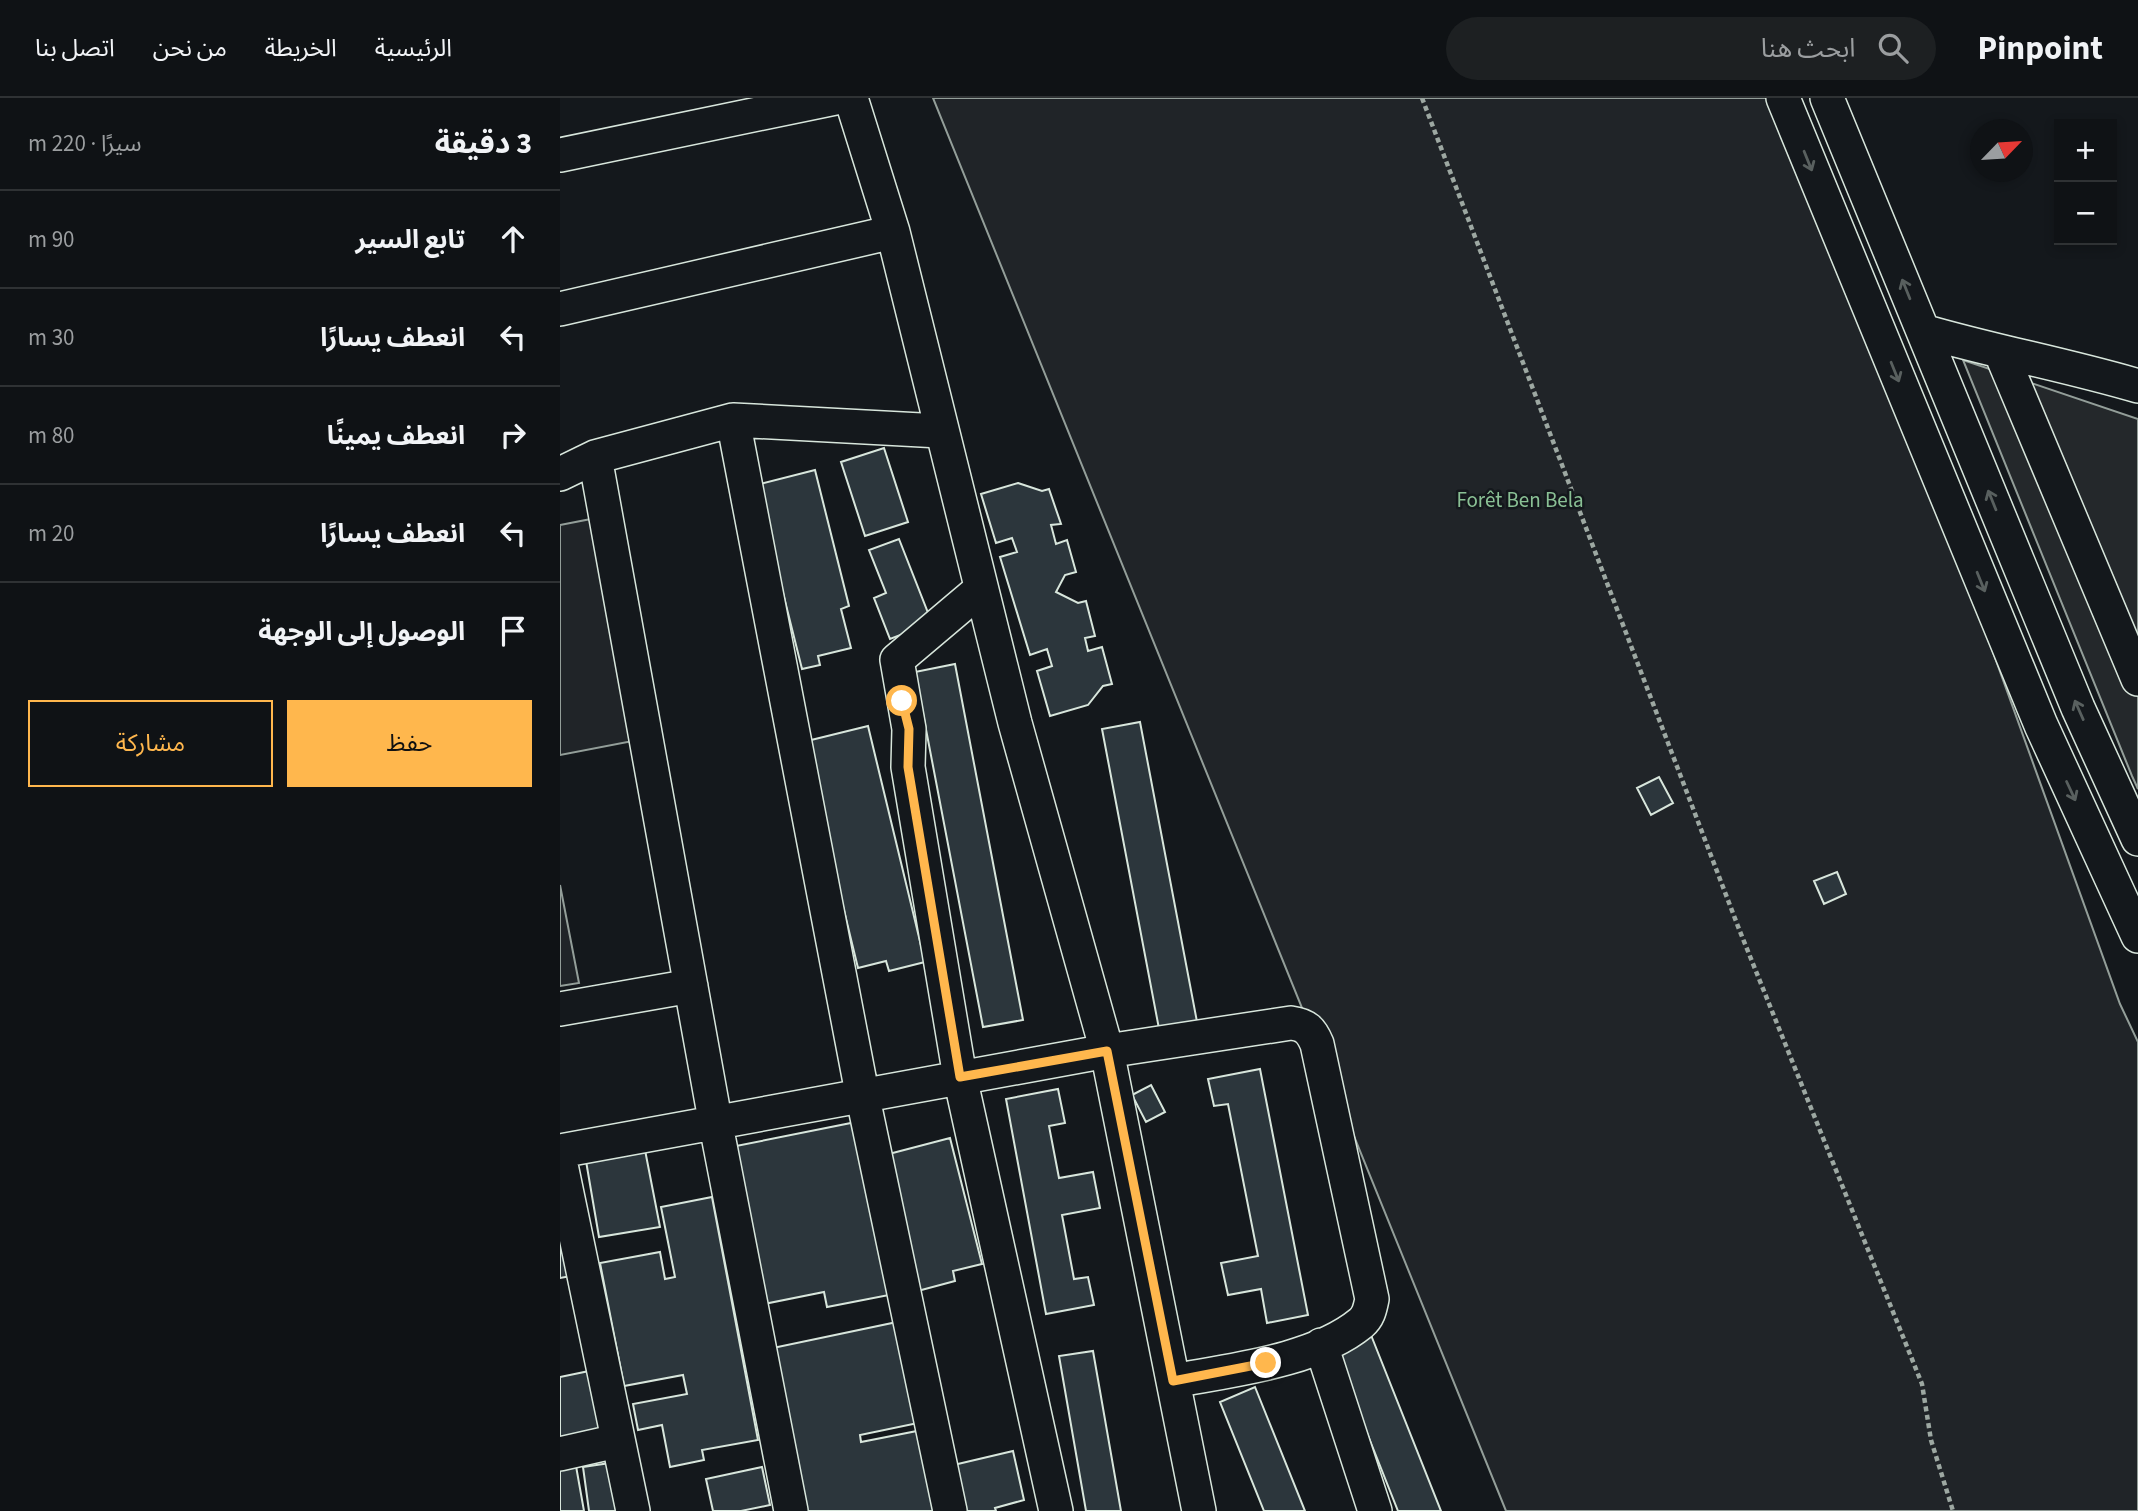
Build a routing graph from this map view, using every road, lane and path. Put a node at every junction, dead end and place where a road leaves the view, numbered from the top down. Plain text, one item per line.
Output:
1 (835, 98) edge
2 (851, 98) edge
3 (1422, 98) edge
4 (1783, 98) edge
5 (1828, 98) edge
6 (560, 155) edge
7 (893, 232) junction
8 (560, 309) edge
9 (1923, 331) junction
10 (2001, 354) junction
11 (2138, 386) edge
12 (733, 420) junction
13 (940, 431) junction
14 (595, 457) junction
15 (560, 474) edge
16 (981, 589) junction
17 (2138, 679) edge
18 (2138, 839) edge
19 (2138, 936) edge
20 (691, 986) junction
21 (560, 1009) edge
22 (1107, 1051) junction
23 (960, 1077) junction
24 (863, 1098) junction
25 (716, 1125) junction
26 (560, 1151) edge
27 (560, 1160) edge
28 (574, 1300) edge
29 (1321, 1345) junction
30 (1173, 1381) junction
31 (617, 1441) junction
32 (560, 1454) edge
33 (633, 1511) edge
34 (791, 1511) edge
35 (950, 1511) edge
36 (1056, 1511) edge
37 (1199, 1511) edge
38 (1375, 1511) edge
39 (1953, 1511) edge

1 - 6 street
2 - 7 street
3 - 39 path
4 -> 19 street
9 -> 5 street
7 - 8 street
7 - 13 street
9 - 10 street
18 -> 9 street
10 - 11 street
10 - 17 street
12 - 13 street
12 - 14 street
12 - 24 street
13 - 16 street
14 - 15 street
14 - 20 street
16 - 22 street
16 - 23 street
20 - 21 street
20 - 25 street
22 - 23 street
22 - 29 street
22 - 30 street
23 - 24 street
23 - 36 street
24 - 25 street
24 - 35 street
25 - 26 street
25 - 34 street
27 - 28 street
28 - 31 street
29 - 30 street
29 - 38 street
30 - 37 street
31 - 32 street
31 - 33 street

